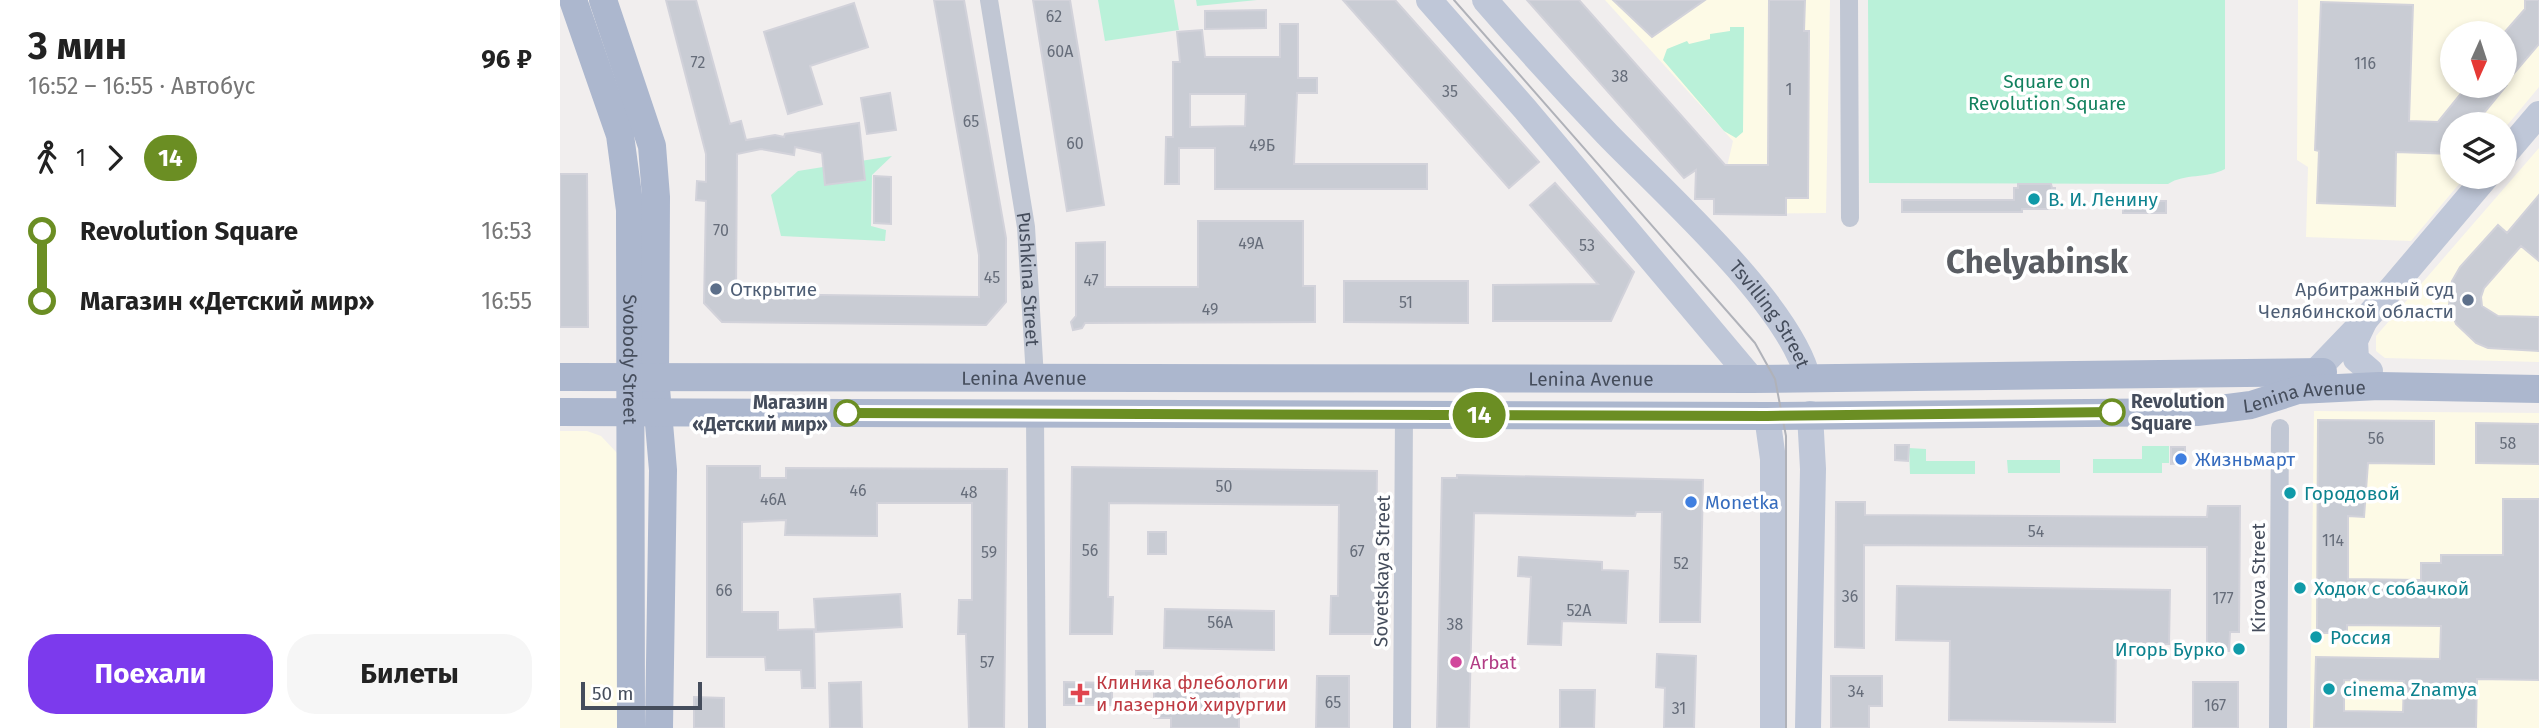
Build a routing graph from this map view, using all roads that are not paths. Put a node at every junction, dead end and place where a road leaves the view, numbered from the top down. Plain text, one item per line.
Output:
1 (573, 0) edge
2 (603, 0) edge
3 (989, 0) edge
4 (1429, 0) edge
5 (1485, 0) edge
6 (1849, 0) edge
7 (2539, 114) edge
8 (2517, 140) edge
9 (2476, 189) edge
10 (1850, 218) dead end
11 (2365, 320) junction
12 (2370, 371) junction
13 (2539, 374) edge
14 (560, 377) edge
15 (642, 377) junction
16 (1035, 378) junction
17 (1752, 379) junction
18 (1808, 379) junction
19 (2306, 381) junction
20 (2539, 389) edge
21 (560, 412) edge
22 (659, 412) junction
23 (631, 413) junction
24 (1035, 414) junction
25 (1810, 414) junction
26 (1404, 415) junction
27 (1767, 416) junction
28 (2280, 428) dead end
29 (631, 728) edge
30 (659, 728) edge
31 (1037, 728) edge
32 (1402, 728) edge
33 (1773, 728) edge
34 (1808, 728) edge
35 (2278, 728) edge

1 - 15 main road, Svobody Street
2 - 15 main road, Svobody Street
3 - 16 street, Pushkina Street
4 - 17 main road
5 - 18 main road, Tsvilling Street
6 - 10 street
7 - 8 main road
9 - 11 main road
11 - 12 main road
11 - 19 main road
12 - 13 main road, Lenina Avenue
12 - 19 main road, Lenina Avenue
14 - 15 main road, Lenina Avenue
15 - 16 main road, Lenina Avenue
15 - 22 main road, Svobody Street
15 - 23 main road, Svobody Street
16 - 17 main road, Lenina Avenue
16 - 24 main road, Pushkina Street
17 - 18 main road, Lenina Avenue
17 - 27 main road
18 - 19 main road, Lenina Avenue
18 - 25 main road, Tsvilling Street
19 - 20 main road, Lenina Avenue
19 - 25 main road, Lenina Avenue
21 - 23 main road, Lenina Avenue
22 - 23 main road, Lenina Avenue
22 - 24 main road, Lenina Avenue
22 - 30 main road, Svobody Street
23 - 29 main road, Svobody Street
24 - 26 main road, Lenina Avenue
24 - 31 street, Pushkina Street
25 - 27 main road, Lenina Avenue
25 - 34 main road, Tsvilling Street
26 - 27 main road, Lenina Avenue
26 - 32 street, Sovetskaya Street
27 - 33 main road
28 - 35 street, Kirova Street

